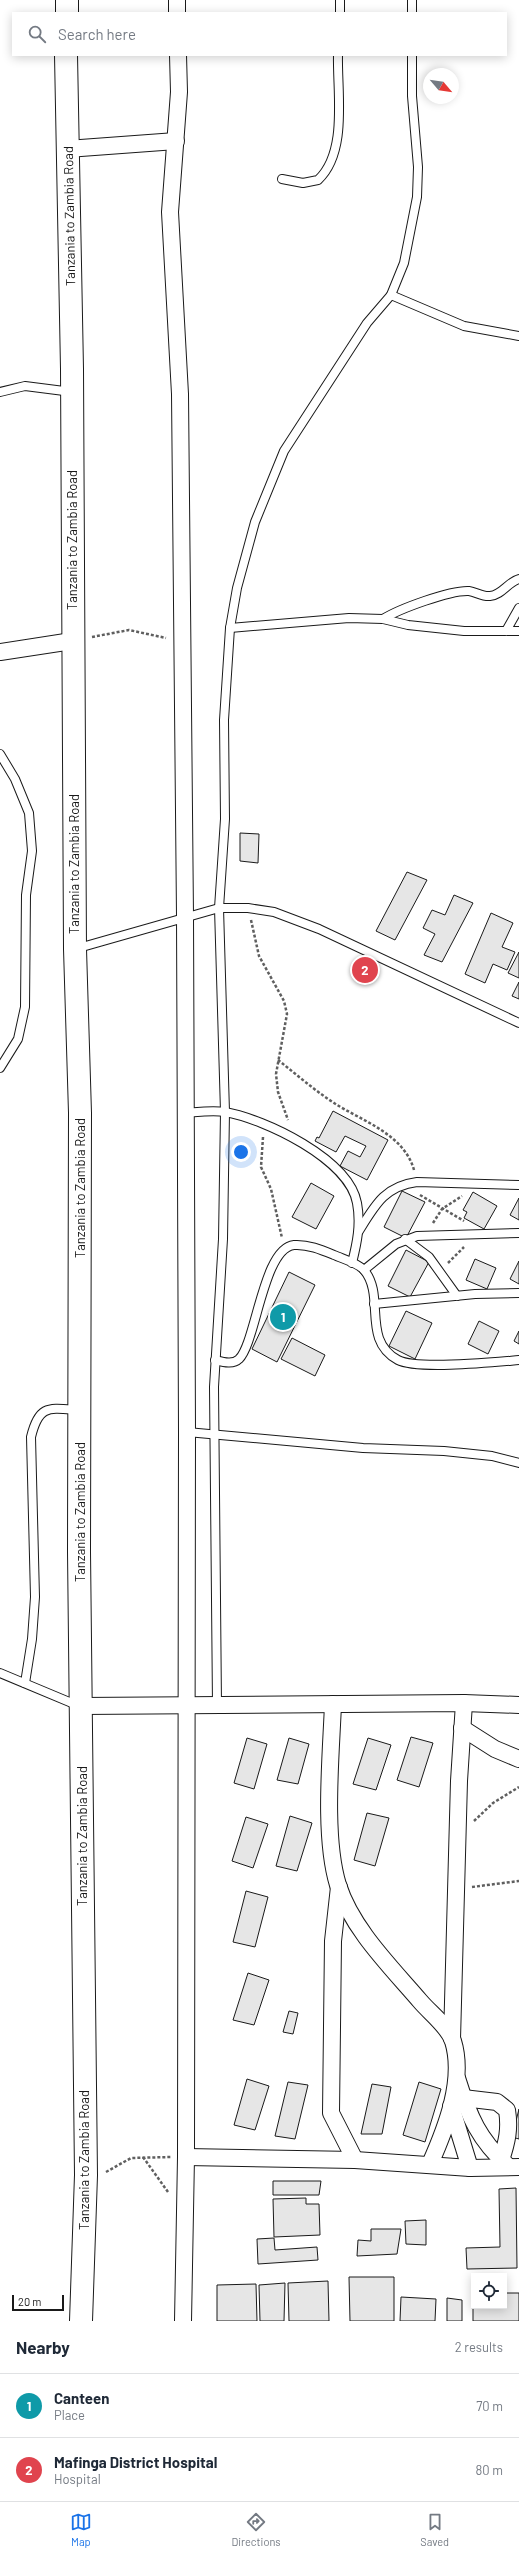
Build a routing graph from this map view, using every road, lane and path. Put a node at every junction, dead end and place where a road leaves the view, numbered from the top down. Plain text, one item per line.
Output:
1 (67, 0) edge
2 (177, 0) edge
3 (340, 0) edge
4 (412, 0) edge
5 (67, 12) edge
6 (177, 12) edge
7 (340, 12) edge
8 (412, 12) edge
9 (66, 56) edge
10 (178, 56) edge
11 (338, 56) edge
12 (412, 56) edge
13 (176, 141) junction
14 (67, 149) junction
15 (282, 179) dead end
16 (390, 295) junction
17 (519, 336) edge
18 (0, 392) edge
19 (72, 392) junction
20 (519, 579) edge
21 (519, 608) edge
22 (383, 619) junction
23 (230, 628) junction
24 (506, 631) junction
25 (519, 631) edge
26 (181, 638) junction
27 (72, 641) junction
28 (0, 652) edge
29 (0, 754) edge
30 (219, 908) junction
31 (248, 908) junction
32 (185, 916) junction
33 (75, 949) junction
34 (519, 1023) edge
35 (278, 1060) junction
36 (0, 1068) edge
37 (225, 1112) junction
38 (185, 1113) junction
39 (266, 1125) junction
40 (297, 1139) junction
41 (417, 1182) junction
42 (401, 1184) junction
43 (519, 1185) edge
44 (442, 1209) junction
45 (359, 1231) junction
46 (482, 1233) junction
47 (519, 1233) edge
48 (428, 1234) junction
49 (405, 1240) junction
50 (285, 1248) junction
51 (352, 1263) junction
52 (364, 1270) junction
53 (440, 1270) junction
54 (519, 1293) edge
55 (457, 1296) junction
56 (374, 1304) junction
57 (215, 1360) junction
58 (519, 1360) edge
59 (80, 1410) junction
60 (187, 1432) junction
61 (214, 1434) junction
62 (519, 1463) edge
63 (0, 1673) edge
64 (25, 1683) junction
65 (464, 1703) junction
66 (333, 1704) junction
67 (185, 1705) junction
68 (217, 1705) junction
69 (519, 1705) edge
70 (81, 1706) junction
71 (462, 1728) junction
72 (519, 1758) edge
73 (519, 1787) edge
74 (458, 1837) junction
75 (519, 1881) edge
76 (339, 1886) junction
77 (457, 1889) junction
78 (452, 2039) junction
79 (457, 2101) junction
80 (143, 2157) junction
81 (186, 2157) junction
82 (354, 2160) junction
83 (430, 2164) junction
84 (510, 2165) edge
85 (470, 2168) junction
86 (86, 2175) junction
87 (185, 2208) junction
88 (81, 2321) edge
89 (183, 2321) edge

1 - 5 highway
2 - 6 street
3 - 7 lane
4 - 8 lane
9 - 14 highway, Tanzania to Zambia Road
10 - 13 street
11 - 15 lane
12 - 16 lane
13 - 14 street
13 - 26 street
14 - 19 highway, Tanzania to Zambia Road
16 - 17 lane
16 - 23 lane
18 - 19 lane
19 - 27 highway, Tanzania to Zambia Road
20 - 22 lane
21 - 24 lane
22 - 23 lane
22 - 24 lane
23 - 30 lane
24 - 25 lane
26 - 27 path
26 - 32 street
27 - 28 street
27 - 33 highway, Tanzania to Zambia Road
29 - 36 lane
30 - 31 lane
30 - 32 lane
30 - 37 lane
31 - 34 lane
31 - 35 path
32 - 33 lane
32 - 38 street
33 - 59 highway, Tanzania to Zambia Road
35 - 40 path
35 - 41 path
37 - 38 lane
37 - 39 lane
37 - 57 lane
38 - 60 street
39 - 40 lane
39 - 50 path
40 - 45 lane
41 - 42 lane
41 - 43 lane
42 - 44 path
42 - 45 lane
44 - 46 path
44 - 48 path
45 - 51 lane
46 - 47 lane
46 - 48 lane
46 - 53 path
48 - 49 lane
49 - 52 lane
49 - 53 lane
50 - 51 lane
50 - 57 lane
51 - 52 lane
52 - 56 lane
53 - 55 lane
54 - 55 lane
55 - 56 lane
56 - 58 lane
57 - 61 lane
59 - 64 lane
59 - 70 highway, Tanzania to Zambia Road
60 - 61 lane
60 - 67 street
61 - 62 lane
61 - 68 lane
63 - 64 lane
64 - 70 lane
65 - 66 street
65 - 69 street
65 - 71 street
66 - 68 street
66 - 76 street
67 - 68 street
67 - 70 street
67 - 81 street
70 - 86 highway, Tanzania to Zambia Road
71 - 72 street
71 - 74 street
73 - 74 path
74 - 77 street
75 - 77 path
76 - 78 street
76 - 82 street
77 - 78 street
78 - 79 street
79 - 83 street
79 - 84 street
79 - 84 street
79 - 85 street
80 - 81 path
80 - 86 path
80 - 87 path
81 - 82 street
81 - 87 street
82 - 83 street
83 - 85 street
84 - 85 street
86 - 88 highway, Tanzania to Zambia Road
87 - 89 street

